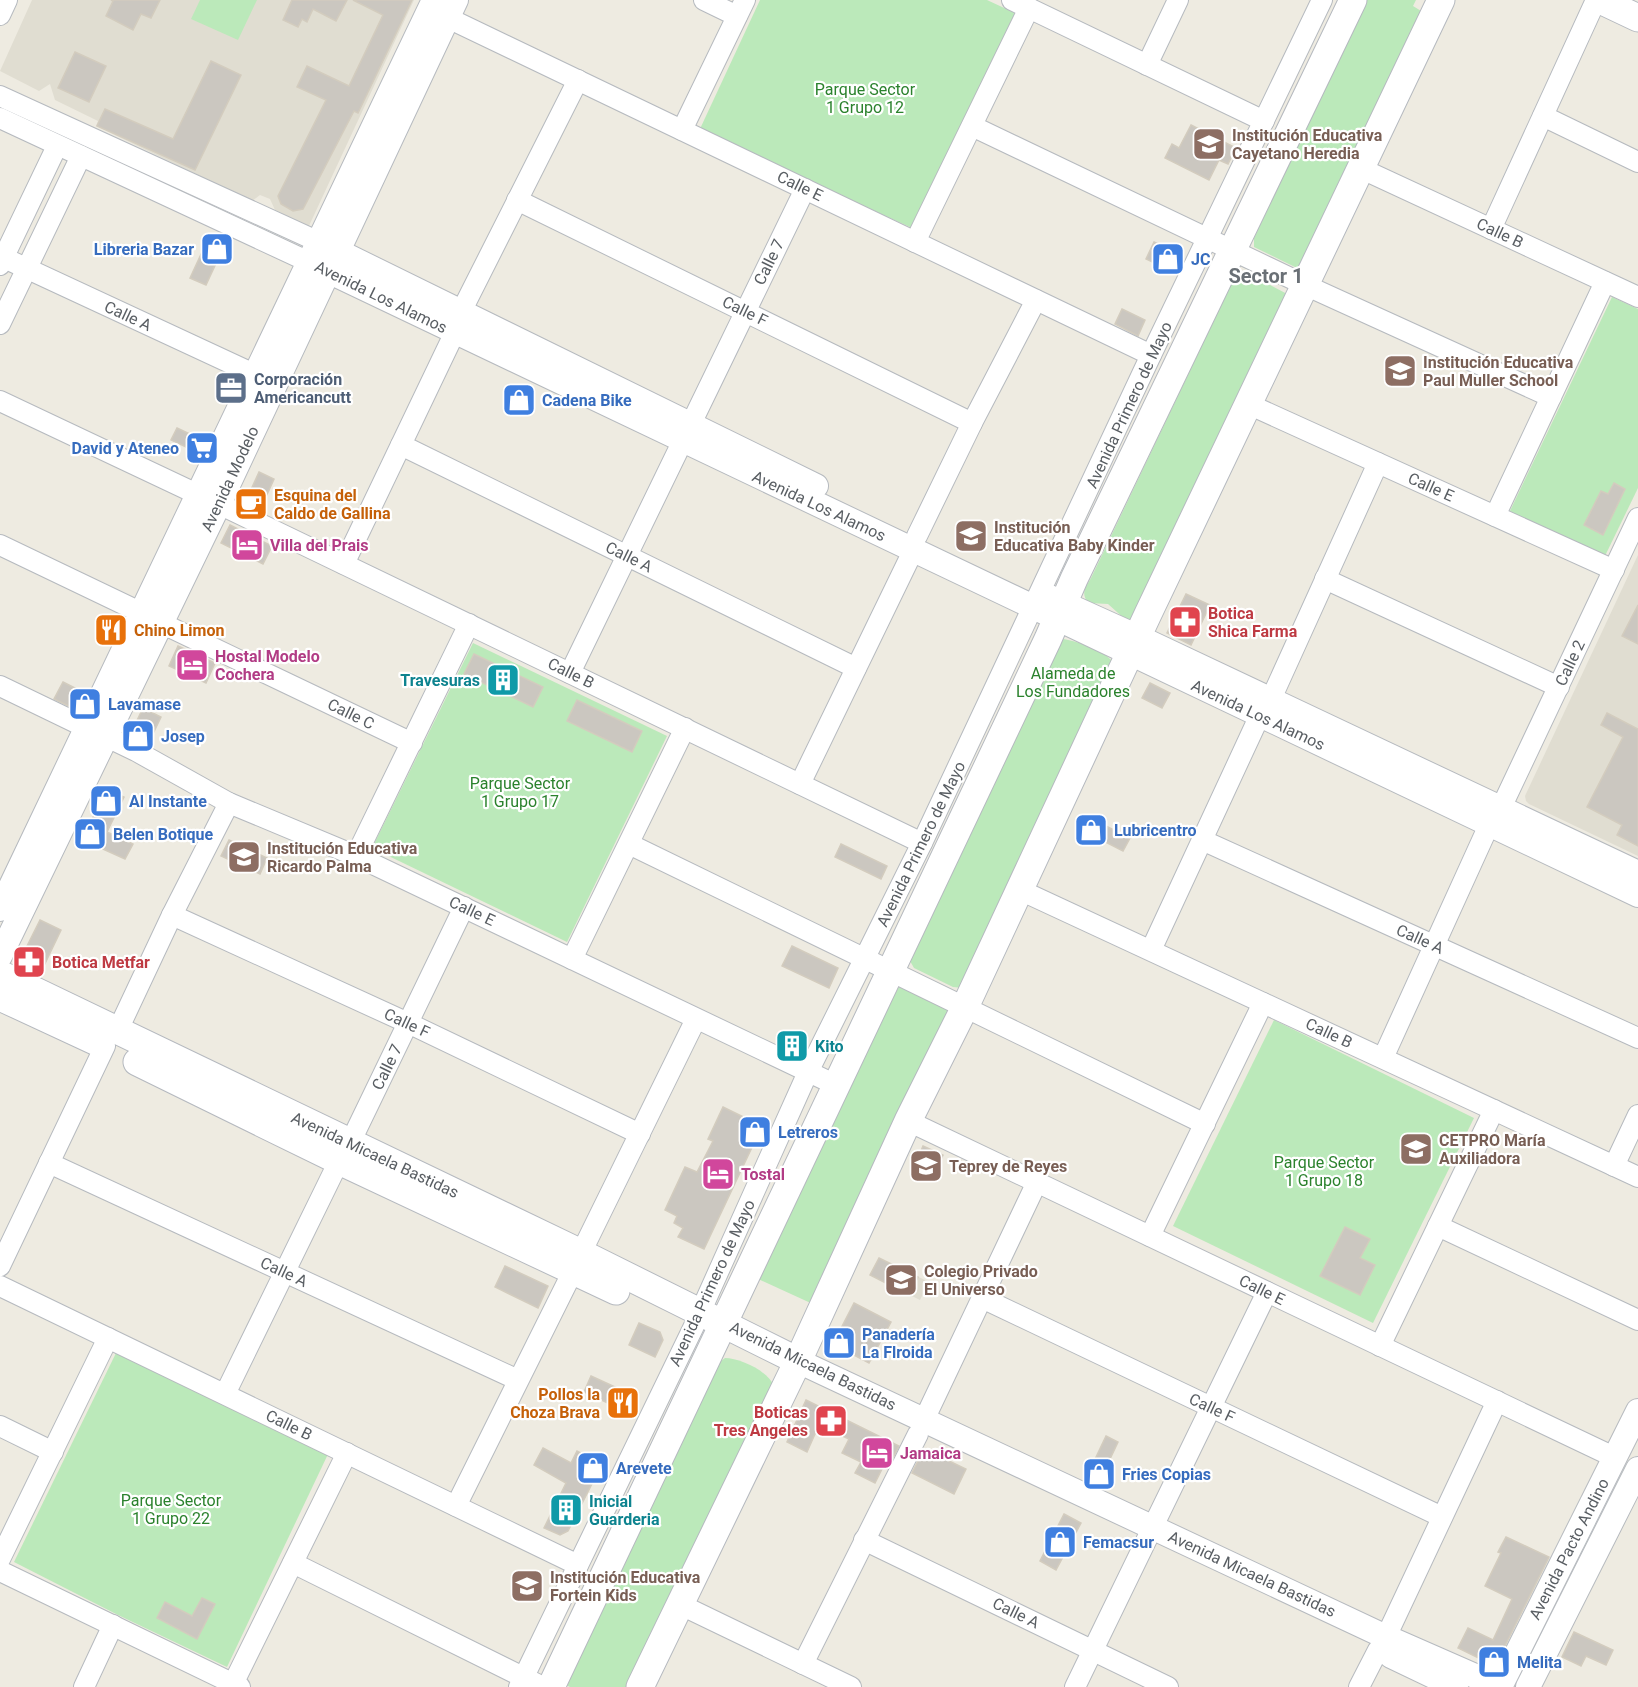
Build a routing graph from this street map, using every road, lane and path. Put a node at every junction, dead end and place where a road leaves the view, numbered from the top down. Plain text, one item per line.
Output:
1 (7, 0) edge
2 (704, 0) edge
3 (1178, 0) edge
4 (1322, 0) edge
5 (1353, 0) edge
6 (1441, 0) edge
7 (1598, 0) edge
8 (1020, 4) edge
9 (446, 6) edge
10 (741, 8) edge
11 (0, 15) edge
12 (1638, 18) edge
13 (1147, 64) junction
14 (578, 80) junction
15 (0, 96) edge
16 (1542, 116) junction
17 (0, 118) edge
18 (1264, 121) junction
19 (972, 126) junction
20 (682, 129) junction
21 (57, 146) junction
22 (81, 156) junction
23 (1638, 162) edge
24 (1362, 169) junction
25 (805, 189) junction
26 (517, 200) junction
27 (1491, 229) junction
28 (1207, 238) junction
29 (915, 242) junction
30 (1233, 250) junction
31 (323, 257) junction
32 (1, 260) edge
33 (27, 269) junction
34 (1605, 282) junction
35 (1305, 285) junction
36 (1638, 297) edge
37 (1036, 300) junction
38 (745, 312) junction
39 (458, 322) junction
40 (0, 324) edge
41 (1151, 355) junction
42 (256, 375) junction
43 (1551, 397) junction
44 (0, 401) edge
45 (1248, 404) junction
46 (972, 423) junction
47 (687, 433) junction
48 (401, 445) junction
49 (1378, 463) junction
50 (209, 500) junction
51 (1495, 516) junction
52 (1638, 519) edge
53 (915, 543) junction
54 (0, 545) edge
55 (627, 556) junction
56 (344, 564) junction
57 (1614, 570) junction
58 (1325, 579) junction
59 (1049, 606) junction
60 (152, 618) junction
61 (469, 624) junction
62 (1134, 646) junction
63 (856, 668) junction
64 (570, 673) junction
65 (0, 686) edge
66 (1559, 687) junction
67 (1265, 707) junction
68 (685, 728) junction
69 (97, 732) junction
70 (412, 743) junction
71 (800, 784) junction
72 (229, 803) junction
73 (1495, 817) junction
74 (1202, 840) junction
75 (922, 843) junction
76 (629, 844) junction
77 (357, 856) junction
78 (1638, 873) edge
79 (1020, 890) junction
80 (1638, 896) edge
81 (464, 907) junction
82 (0, 909) edge
83 (172, 915) junction
84 (1434, 946) junction
85 (1151, 950) junction
86 (0, 956) edge
87 (865, 958) junction
88 (572, 959) junction
89 (891, 970) junction
90 (0, 974) edge
91 (0, 997) edge
92 (1263, 1003) junction
93 (965, 1007) junction
94 (696, 1019) junction
95 (408, 1023) junction
96 (1638, 1038) edge
97 (111, 1039) junction
98 (1383, 1058) junction
99 (808, 1072) junction
100 (837, 1085) junction
101 (1494, 1110) junction
102 (1638, 1115) edge
103 (908, 1122) junction
104 (1205, 1124) junction
105 (640, 1134) junction
106 (344, 1152) junction
107 (49, 1163) junction
108 (1614, 1166) junction
109 (1638, 1177) edge
110 (1037, 1182) junction
111 (1438, 1226) junction
112 (1150, 1236) junction
113 (577, 1262) junction
114 (0, 1266) edge
115 (285, 1272) junction
116 (0, 1286) edge
117 (1267, 1292) junction
118 (982, 1298) junction
119 (697, 1320) junction
120 (1638, 1320) edge
121 (721, 1331) junction
122 (108, 1338) junction
123 (1380, 1346) junction
124 (795, 1368) junction
125 (518, 1380) junction
126 (225, 1394) junction
127 (1497, 1401) junction
128 (1212, 1408) junction
129 (1638, 1412) edge
130 (0, 1426) edge
131 (921, 1427) junction
132 (53, 1452) junction
133 (346, 1453) junction
134 (1616, 1458) junction
135 (1638, 1469) edge
136 (456, 1506) junction
137 (1442, 1517) junction
138 (1150, 1534) junction
139 (864, 1540) junction
140 (0, 1559) edge
141 (293, 1563) junction
142 (578, 1565) junction
143 (0, 1570) edge
144 (679, 1604) junction
145 (113, 1625) junction
146 (1382, 1643) junction
147 (1093, 1651) junction
148 (803, 1664) junction
149 (521, 1683) edge
150 (237, 1685) edge
151 (84, 1687) edge
152 (543, 1687) edge
153 (551, 1687) edge
154 (639, 1687) edge
155 (851, 1687) edge
156 (1075, 1687) edge
157 (1168, 1687) edge
158 (1359, 1687) edge
159 (1456, 1687) edge
160 (1500, 1687) edge
161 (1528, 1687) edge

1 - 11 street
2 - 10 street
3 - 13 street
4 - 18 street, Avenida Primero de Mayo
5 - 30 main road, Avenida Primero de Mayo
6 - 24 main road
7 - 12 main road
7 - 16 street
8 - 13 street
8 - 19 street
9 - 14 street, Calle E
9 - 31 street, Avenida Modelo
10 - 20 street
13 - 18 street
14 - 20 street, Calle E
14 - 26 street
15 - 31 street, Avenida Los Alamos
16 - 23 street
16 - 27 street
17 - 21 street, Avenida Los Alamos
18 - 28 street, Avenida Primero de Mayo
19 - 28 street
19 - 29 street
20 - 25 street, Calle E
21 - 22 street, Avenida Los Alamos
21 - 32 street
22 - 31 street, Avenida Los Alamos
22 - 33 street
24 - 27 street, Calle B
24 - 35 main road
25 - 29 street, Calle E
25 - 38 street, Calle 7
26 - 38 street, Calle F
26 - 39 street
27 - 34 street, Calle B
28 - 30 street
28 - 41 street, Avenida Primero de Mayo
29 - 37 street, Calle E
30 - 35 street
30 - 59 main road, Avenida Primero de Mayo
31 - 39 street, Avenida Los Alamos
31 - 42 street, Avenida Modelo
31 - 50 street, Avenida Modelo
32 - 33 street, Calle A
33 - 40 street
33 - 42 street, Calle A
34 - 36 street, Calle B
34 - 43 street
35 - 43 street
35 - 45 main road
37 - 41 street, Calle E
37 - 46 street
38 - 46 street, Calle F
38 - 47 street, Calle 7
39 - 47 street, Avenida Los Alamos
39 - 48 street
41 - 59 street, Avenida Primero de Mayo
42 - 50 street, Avenida Modelo
43 - 51 street
44 - 50 street, Calle B
45 - 49 street, Calle E
45 - 62 main road
46 - 53 street
47 - 53 street, Avenida Los Alamos
47 - 55 street
48 - 55 street, Calle A
48 - 56 street
49 - 51 street, Calle E
49 - 58 street
50 - 56 street, Calle B
50 - 60 street, Avenida Modelo
51 - 57 street, Calle E
52 - 57 street, Calle 2
53 - 59 street, Avenida Los Alamos
53 - 63 street
54 - 60 street, Calle C
55 - 63 street, Calle A
55 - 64 street
56 - 61 street, Calle B
57 - 66 street, Calle 2
58 - 66 street
58 - 67 street
59 - 62 street, Avenida Los Alamos
59 - 75 street, Avenida Primero de Mayo
59 - 89 main road, Avenida Primero de Mayo
60 - 69 street, Avenida Modelo
60 - 70 street, Calle C
61 - 64 street, Calle B
61 - 70 street
62 - 67 street, Avenida Los Alamos
62 - 79 main road
63 - 71 street
64 - 68 street, Calle B
65 - 69 street, Calle E
66 - 73 street, Calle 2
67 - 73 street, Avenida Los Alamos
67 - 74 street
68 - 71 street, Calle B
68 - 76 street
69 - 72 street, Calle E
69 - 82 street, Avenida Modelo
69 - 86 street, Avenida Modelo
70 - 77 street
71 - 75 street, Calle B
72 - 77 street, Calle E
72 - 83 street
73 - 78 street, Avenida Los Alamos
73 - 80 street, Avenida Los Alamos
73 - 84 street, Calle 2
74 - 84 street, Calle A
74 - 85 street
75 - 87 street, Avenida Primero de Mayo
76 - 87 street
76 - 88 street
77 - 81 street, Calle E
79 - 85 street, Calle B
79 - 93 main road
81 - 88 street, Calle E
81 - 95 street, Calle 7
83 - 95 street, Calle F
83 - 97 street
84 - 96 street, Calle A
84 - 98 street, Calle 2
85 - 92 street, Calle B
87 - 89 street
87 - 99 street, Avenida Primero de Mayo
88 - 94 street, Calle E
89 - 93 street
89 - 100 main road, Avenida Primero de Mayo
90 - 97 main road, Avenida Micaela Bastidas
91 - 97 main road, Avenida Micaela Bastidas
92 - 98 street, Calle B
92 - 104 street
93 - 103 main road
93 - 104 street
94 - 99 street, Calle E
94 - 105 street
95 - 105 street, Calle F
95 - 106 street, Calle 7
97 - 106 main road, Avenida Micaela Bastidas
97 - 107 street
98 - 101 street, Calle B
99 - 100 street, Calle E
99 - 119 street, Avenida Primero de Mayo
100 - 121 main road, Avenida Primero de Mayo
101 - 108 street, Calle B
101 - 111 street
102 - 108 street
103 - 110 street, Calle E
103 - 124 main road
104 - 112 street
105 - 113 street
106 - 113 main road, Avenida Micaela Bastidas
106 - 115 street
107 - 114 street
107 - 115 street, Calle A
108 - 109 street, Calle B
110 - 112 street, Calle E
110 - 118 street
111 - 120 street
111 - 123 street
112 - 117 street, Calle E
113 - 119 main road, Avenida Micaela Bastidas
113 - 125 street
115 - 125 street, Calle A
115 - 126 street
116 - 122 street, Calle B
117 - 123 street, Calle E
117 - 128 street
118 - 128 street, Calle F
118 - 131 street
119 - 121 main road, Avenida Micaela Bastidas
119 - 142 street, Avenida Primero de Mayo
121 - 124 main road, Avenida Micaela Bastidas
121 - 153 main road, Avenida Primero de Mayo
122 - 126 street, Calle B
122 - 132 street
123 - 127 street, Calle E
124 - 131 street, Avenida Micaela Bastidas
124 - 144 main road
125 - 136 street
126 - 133 street, Calle B
127 - 134 street, Calle E
127 - 137 street
128 - 137 street, Calle F
128 - 138 street
129 - 134 street, Avenida Pacto Andino
130 - 132 street
131 - 138 street, Avenida Micaela Bastidas
131 - 139 street
132 - 140 street
133 - 136 street, Calle B
133 - 141 street
134 - 160 street, Avenida Pacto Andino
135 - 161 street, Avenida Pacto Andino
136 - 142 street, Calle B
137 - 146 street
138 - 146 street, Avenida Micaela Bastidas
138 - 147 street
139 - 147 street, Calle A
139 - 148 street
141 - 149 street
141 - 150 street
142 - 149 street, Avenida Primero de Mayo
143 - 145 street
144 - 148 street
144 - 154 main road
145 - 150 street
145 - 151 street
146 - 158 street
146 - 159 street, Avenida Micaela Bastidas
146 - 160 street, Avenida Micaela Bastidas
147 - 156 street
147 - 157 street, Calle A
148 - 155 street
149 - 152 street

